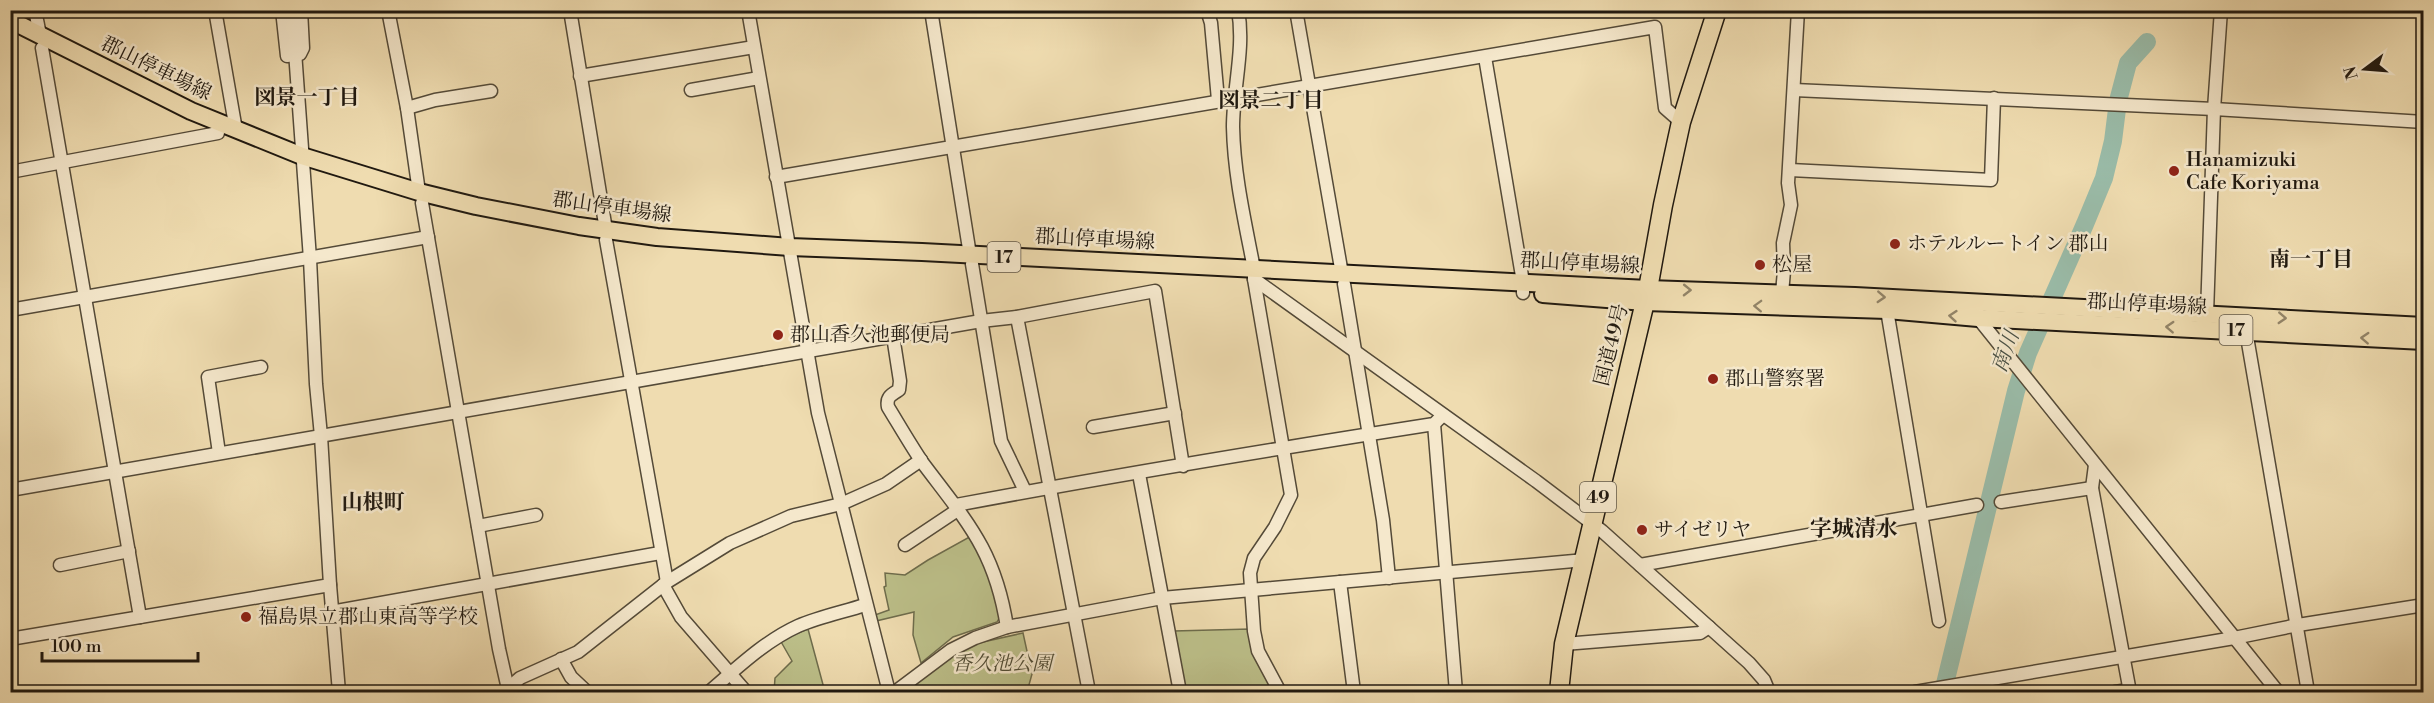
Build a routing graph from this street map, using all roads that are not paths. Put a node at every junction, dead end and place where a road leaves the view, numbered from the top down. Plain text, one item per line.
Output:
1 (35, 10) edge
2 (215, 10) edge
3 (282, 10) edge
4 (292, 10) edge
5 (301, 10) edge
6 (388, 10) edge
7 (570, 10) edge
8 (748, 10) edge
9 (931, 10) edge
10 (1207, 10) edge
11 (1239, 10) edge
12 (1296, 10) edge
13 (1717, 10) edge
14 (1798, 10) edge
15 (2221, 10) edge
16 (10, 20) edge
17 (10, 32) edge
18 (41, 42) junction
19 (754, 47) junction
20 (296, 56) junction
21 (1485, 57) junction
22 (580, 76) junction
23 (759, 78) junction
24 (1310, 85) junction
25 (691, 90) dead end
26 (1794, 90) junction
27 (491, 91) dead end
28 (1234, 98) junction
29 (1994, 99) junction
30 (1218, 100) junction
31 (407, 108) junction
32 (2214, 109) junction
33 (1681, 122) junction
34 (2424, 122) edge
35 (236, 130) junction
36 (218, 133) junction
37 (952, 148) junction
38 (303, 161) junction
39 (63, 163) junction
40 (1790, 170) junction
41 (10, 172) edge
42 (776, 177) junction
43 (421, 197) junction
44 (606, 235) junction
45 (428, 237) junction
46 (790, 251) junction
47 (310, 259) junction
48 (971, 260) junction
49 (1254, 274) junction
50 (1343, 279) junction
51 (1523, 288) junction
52 (1782, 293) junction
53 (1647, 296) junction
54 (84, 297) junction
55 (10, 310) edge
56 (1887, 310) junction
57 (1978, 310) junction
58 (2043, 313) junction
59 (2207, 314) junction
60 (1017, 317) junction
61 (981, 321) junction
62 (2424, 326) edge
63 (2246, 331) junction
64 (893, 336) junction
65 (2424, 341) edge
66 (807, 351) junction
67 (1356, 352) junction
68 (261, 367) dead end
69 (632, 381) junction
70 (458, 412) junction
71 (1175, 412) junction
72 (1443, 415) junction
73 (1434, 424) junction
74 (1093, 427) dead end
75 (1369, 434) junction
76 (321, 436) junction
77 (1281, 448) junction
78 (219, 453) junction
79 (921, 460) junction
80 (2095, 465) junction
81 (1183, 466) junction
82 (114, 471) junction
83 (1139, 474) junction
84 (1048, 486) junction
85 (2092, 488) junction
86 (10, 490) edge
87 (1025, 491) junction
88 (2001, 502) dead end
89 (841, 504) junction
90 (1977, 505) dead end
91 (957, 507) junction
92 (1921, 514) junction
93 (536, 515) dead end
94 (1592, 523) junction
95 (478, 526) junction
96 (905, 545) dead end
97 (129, 550) junction
98 (660, 553) junction
99 (1585, 560) junction
100 (60, 564) dead end
101 (1640, 565) junction
102 (1447, 572) junction
103 (1389, 578) junction
104 (1340, 582) junction
105 (665, 583) junction
106 (488, 584) junction
107 (330, 585) junction
108 (1250, 589) junction
109 (1162, 598) junction
110 (865, 605) junction
111 (2424, 605) edge
112 (331, 612) junction
113 (1076, 616) junction
114 (140, 617) junction
115 (1939, 621) dead end
116 (2298, 625) junction
117 (1008, 627) junction
118 (1709, 627) junction
119 (2234, 638) junction
120 (10, 639) edge
121 (1564, 644) junction
122 (2123, 656) junction
123 (561, 659) junction
124 (730, 674) junction
125 (1950, 689) edge
126 (506, 691) edge
127 (2129, 691) edge
128 (339, 693) edge
129 (587, 693) edge
130 (710, 693) edge
131 (746, 693) edge
132 (889, 693) edge
133 (895, 693) edge
134 (1089, 693) edge
135 (1180, 693) edge
136 (1280, 693) edge
137 (1354, 693) edge
138 (1456, 693) edge
139 (1559, 693) edge
140 (1769, 693) edge
141 (1915, 693) edge
142 (2115, 693) edge
143 (2278, 693) edge
144 (2308, 693) edge

1 - 18 street
2 - 35 street
3 - 20 street
4 - 20 street
5 - 20 street
6 - 31 street
7 - 22 street
8 - 19 street
9 - 37 street
10 - 30 street
11 - 28 street
12 - 24 street
13 - 33 highway, 国道49号 / 49
14 - 26 street
15 - 32 street
16 - 18 main road, 郡山停車場線 / 17
17 - 18 main road, 郡山停車場線 / 17
18 - 35 main road, 郡山停車場線 / 17
18 - 36 main road, 郡山停車場線 / 17
18 - 39 street
19 - 22 street
19 - 23 street
20 - 38 street
21 - 24 street
21 - 33 street
21 - 51 street
22 - 44 street
23 - 25 street
23 - 42 street
24 - 28 street
24 - 50 street
26 - 29 street
26 - 40 street
27 - 31 street
28 - 30 street
28 - 49 street
29 - 32 street
29 - 40 street
30 - 37 street
31 - 43 street
32 - 34 street
32 - 59 street
33 - 53 highway, 国道49号 / 49
35 - 38 main road, 郡山停車場線 / 17
36 - 38 main road, 郡山停車場線 / 17
36 - 39 street
37 - 42 street
37 - 48 street
38 - 43 main road, 郡山停車場線 / 17
38 - 47 street
39 - 41 street
39 - 54 street
40 - 52 street
42 - 46 street
43 - 44 main road, 郡山停車場線 / 17
43 - 45 street
44 - 46 main road, 郡山停車場線 / 17
44 - 69 street
45 - 47 street
45 - 70 street
46 - 48 main road, 郡山停車場線 / 17
46 - 66 street
47 - 54 street
47 - 76 street
48 - 49 main road, 郡山停車場線 / 17
48 - 61 street
49 - 50 main road, 郡山停車場線 / 17
49 - 67 street
49 - 77 street
50 - 51 main road, 郡山停車場線 / 17
50 - 67 street
51 - 53 main road, 郡山停車場線 / 17
53 -> 52 main road, 郡山停車場線 / 17
52 -> 57 main road, 郡山停車場線 / 17
56 -> 53 main road, 郡山停車場線 / 17
53 - 94 highway, 国道49号 / 49
54 - 55 street
54 - 82 street
57 -> 56 main road, 郡山停車場線 / 17
56 - 92 street
57 - 58 main road, 郡山停車場線 / 17
57 - 80 street
58 - 59 main road, 郡山停車場線 / 17
63 -> 58 main road, 郡山停車場線 / 17
59 -> 62 main road, 郡山停車場線 / 17
60 - 61 street
60 - 71 street
60 - 84 street
61 - 64 street
61 - 87 street
65 -> 63 main road, 郡山停車場線 / 17
63 - 116 street
64 - 66 street
64 - 79 street
66 - 69 street
66 - 89 street
67 - 72 street
67 - 75 street
68 - 78 street
69 - 70 street
69 - 98 street
70 - 76 street
70 - 95 street
71 - 74 street
71 - 81 street
72 - 73 street
72 - 94 street
73 - 75 street
73 - 102 street
75 - 77 street
75 - 103 street
76 - 78 street
76 - 107 street
77 - 81 street
77 - 108 street
78 - 82 street
79 - 89 street
79 - 91 street
80 - 85 street
80 - 119 street
81 - 83 street
82 - 86 street
82 - 97 street
83 - 84 street
83 - 109 street
84 - 87 street
84 - 113 street
85 - 88 street
85 - 122 street
87 - 91 street
89 - 105 street
89 - 110 street
90 - 92 street
91 - 96 street
91 - 117 street
92 - 101 street
92 - 115 street
93 - 95 street
94 - 99 highway, 国道49号 / 49
94 - 101 street
95 - 106 street
97 - 100 street
97 - 114 street
98 - 105 street
98 - 106 street
99 - 102 street
99 - 121 highway, 国道49号 / 49
101 - 118 street
102 - 103 street
102 - 138 street
103 - 104 street
104 - 108 street
104 - 137 street
105 - 123 street
105 - 124 street
106 - 112 street
106 - 126 street
107 - 112 street
107 - 114 street
108 - 109 street
108 - 136 street
109 - 113 street
109 - 135 street
110 - 124 street
110 - 132 street
111 - 116 street
112 - 128 street
113 - 117 street
113 - 134 street
114 - 120 street
116 - 119 street
116 - 144 street
117 - 133 street
118 - 121 street
118 - 140 street
119 - 122 street
119 - 143 street
121 - 139 highway, 国道49号 / 49
122 - 125 street
122 - 127 street
123 - 126 street
123 - 129 street
124 - 130 street
124 - 131 street
125 - 141 street
127 - 142 street

